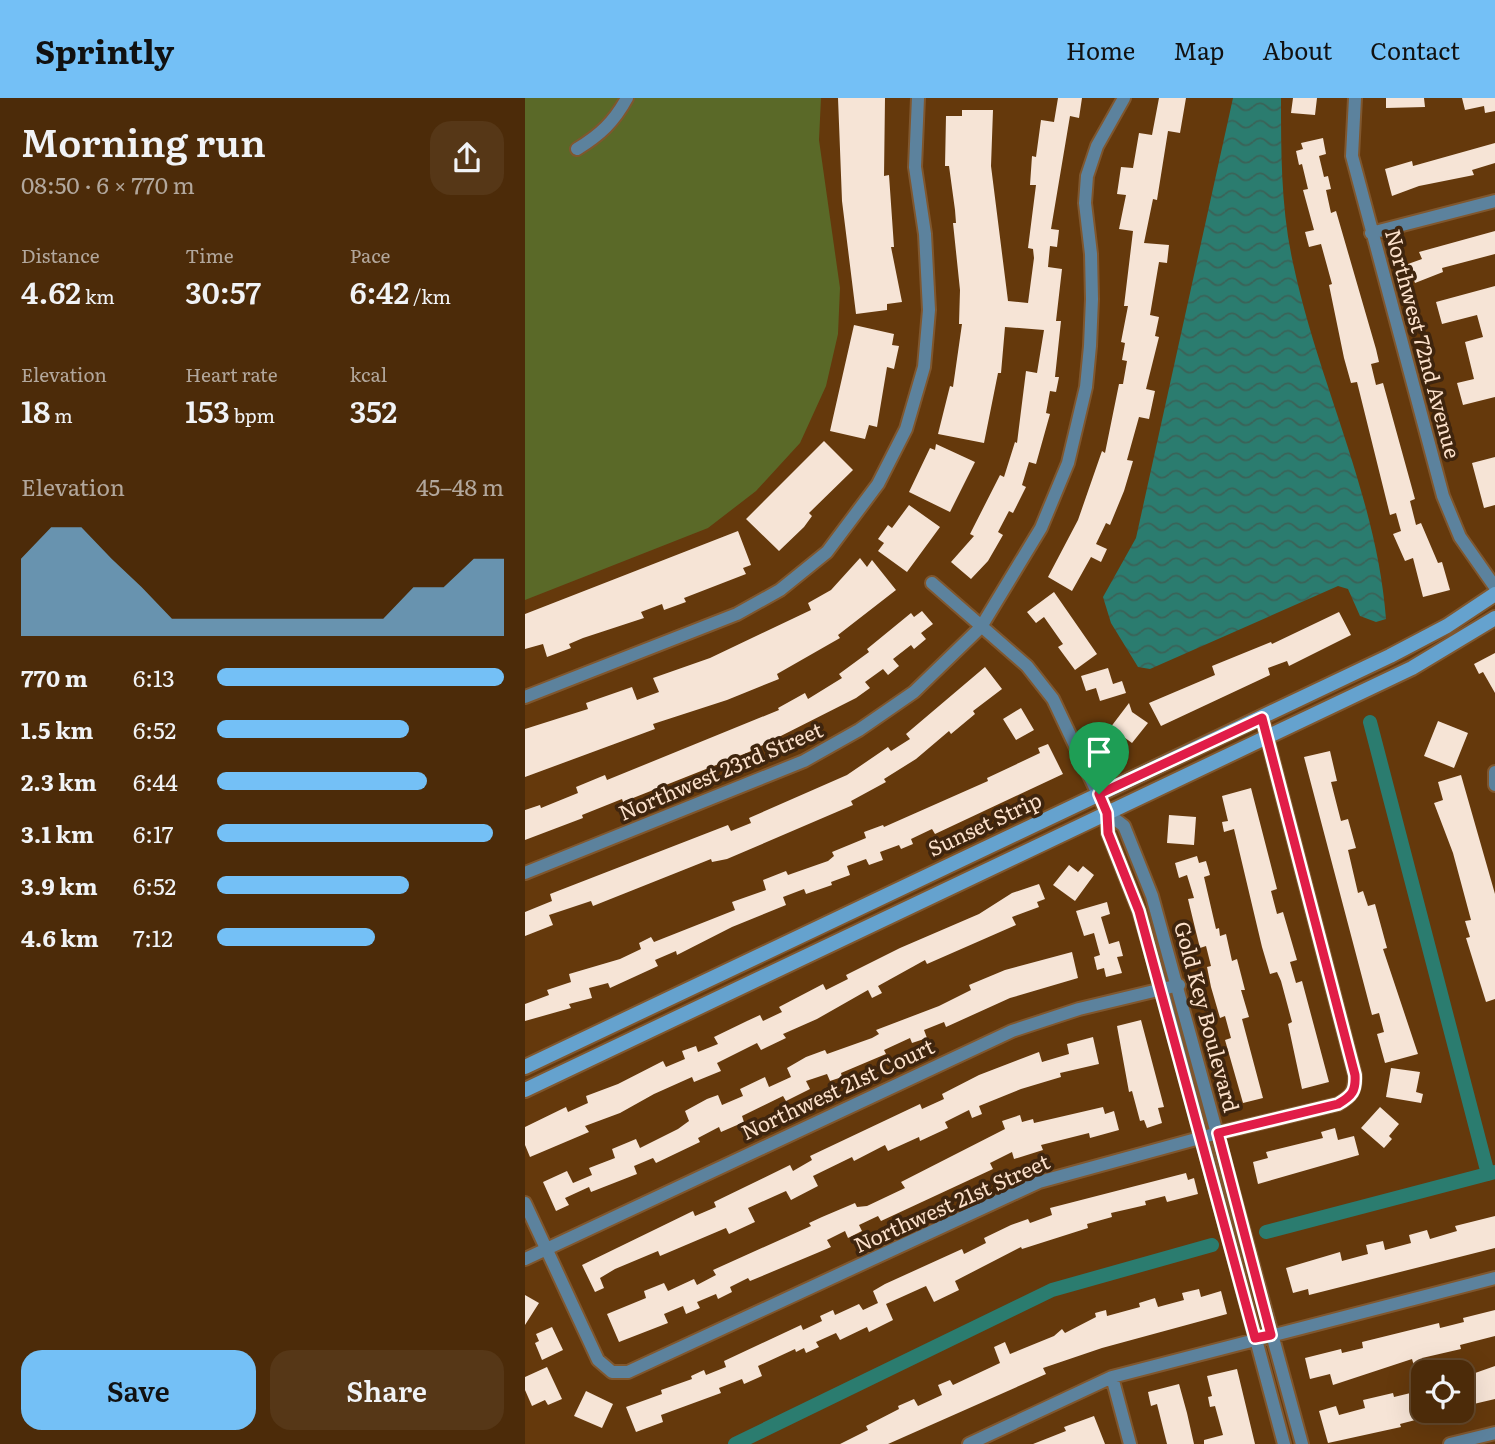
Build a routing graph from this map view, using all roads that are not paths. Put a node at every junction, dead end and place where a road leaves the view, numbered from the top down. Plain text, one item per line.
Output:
1 (627, 98) edge
2 (918, 98) edge
3 (1124, 98) edge
4 (1355, 98) edge
5 (577, 149) dead end
6 (1495, 201) edge
7 (1371, 233) junction
8 (932, 583) dead end
9 (1495, 587) edge
10 (1495, 594) edge
11 (1495, 618) edge
12 (981, 627) junction
13 (525, 698) edge
14 (1262, 718) junction
15 (1266, 737) junction
16 (1495, 772) edge
17 (1495, 785) edge
18 (1099, 794) junction
19 (1107, 813) junction
20 (525, 873) edge
21 (1179, 985) junction
22 (1162, 989) junction
23 (525, 1067) edge
24 (525, 1090) edge
25 (1218, 1133) junction
26 (1202, 1137) junction
27 (525, 1203) edge
28 (545, 1248) junction
29 (525, 1259) edge
30 (1495, 1278) edge
31 (1271, 1335) junction
32 (1255, 1338) junction
33 (1112, 1377) junction
34 (1495, 1433) edge
35 (969, 1444) edge
36 (1130, 1444) edge
37 (1284, 1444) edge
38 (1302, 1444) edge
39 (1450, 1444) edge

1 - 5 street
2 - 13 street
3 - 12 street, Northwest 23rd Street
4 - 7 street, Northwest 72nd Avenue
6 - 7 street
7 - 9 street, Northwest 72nd Avenue
8 - 12 street, Gold Key Boulevard
10 - 14 street, Sunset Strip
11 - 15 street, Sunset Strip
12 - 18 street, Gold Key Boulevard
12 - 20 street, Northwest 23rd Street
14 - 15 street
14 - 18 street, Sunset Strip
15 - 19 street, Sunset Strip
15 - 25 street, Northwest 21st Street
16 - 17 street
18 - 19 street, Gold Key Boulevard
18 - 23 street, Sunset Strip
19 - 21 street, Gold Key Boulevard
19 - 22 street, Gold Key Boulevard
19 - 24 street, Sunset Strip
21 - 22 street, Northwest 21st Court
21 - 25 street, Gold Key Boulevard
22 - 26 street, Gold Key Boulevard
22 - 28 street, Northwest 21st Court
25 - 26 street, Northwest 21st Street
25 - 31 street, Gold Key Boulevard
26 - 28 street, Northwest 21st Street
26 - 32 street, Gold Key Boulevard
27 - 28 street
28 - 29 street, Northwest 21st Court
30 - 31 street
31 - 32 street
31 - 38 street, Gold Key Boulevard
32 - 33 street
32 - 37 street, Gold Key Boulevard
33 - 35 street
33 - 36 street
34 - 39 street

